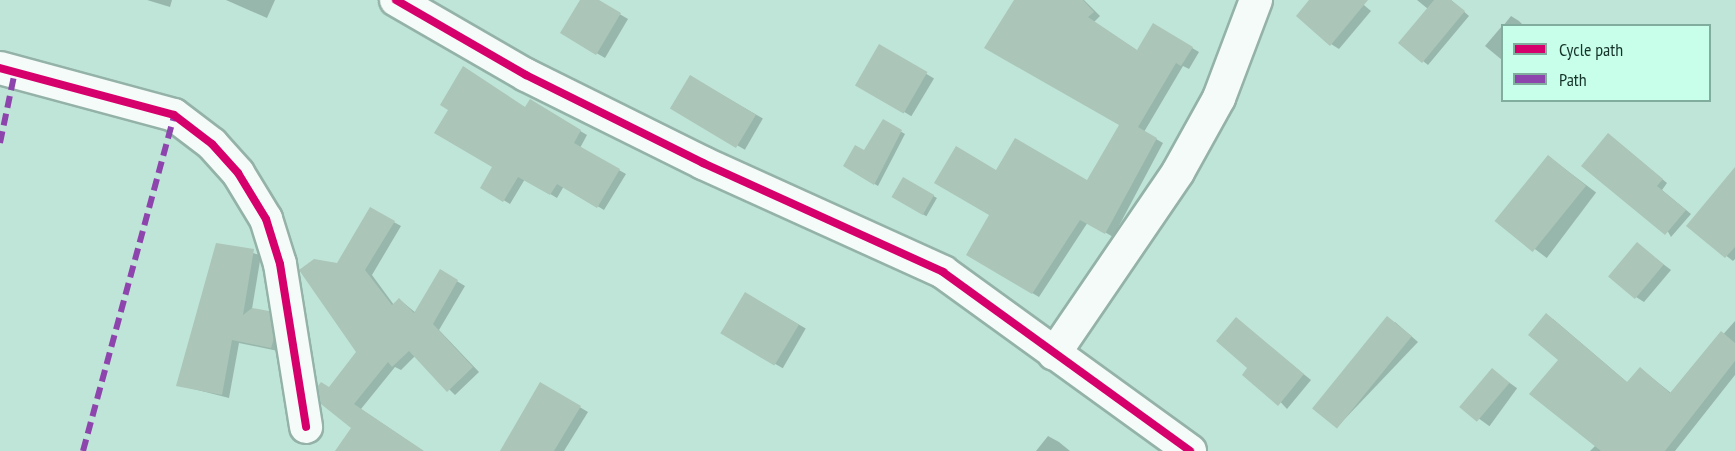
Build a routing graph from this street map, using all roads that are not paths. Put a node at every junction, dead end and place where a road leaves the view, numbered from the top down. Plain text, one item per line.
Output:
1 (396, 0) edge
2 (1256, 0) edge
3 (0, 68) edge
4 (1054, 354) junction
5 (306, 427) dead end
6 (1190, 451) edge

1 - 4 street
2 - 4 street
3 - 5 street
4 - 6 street

